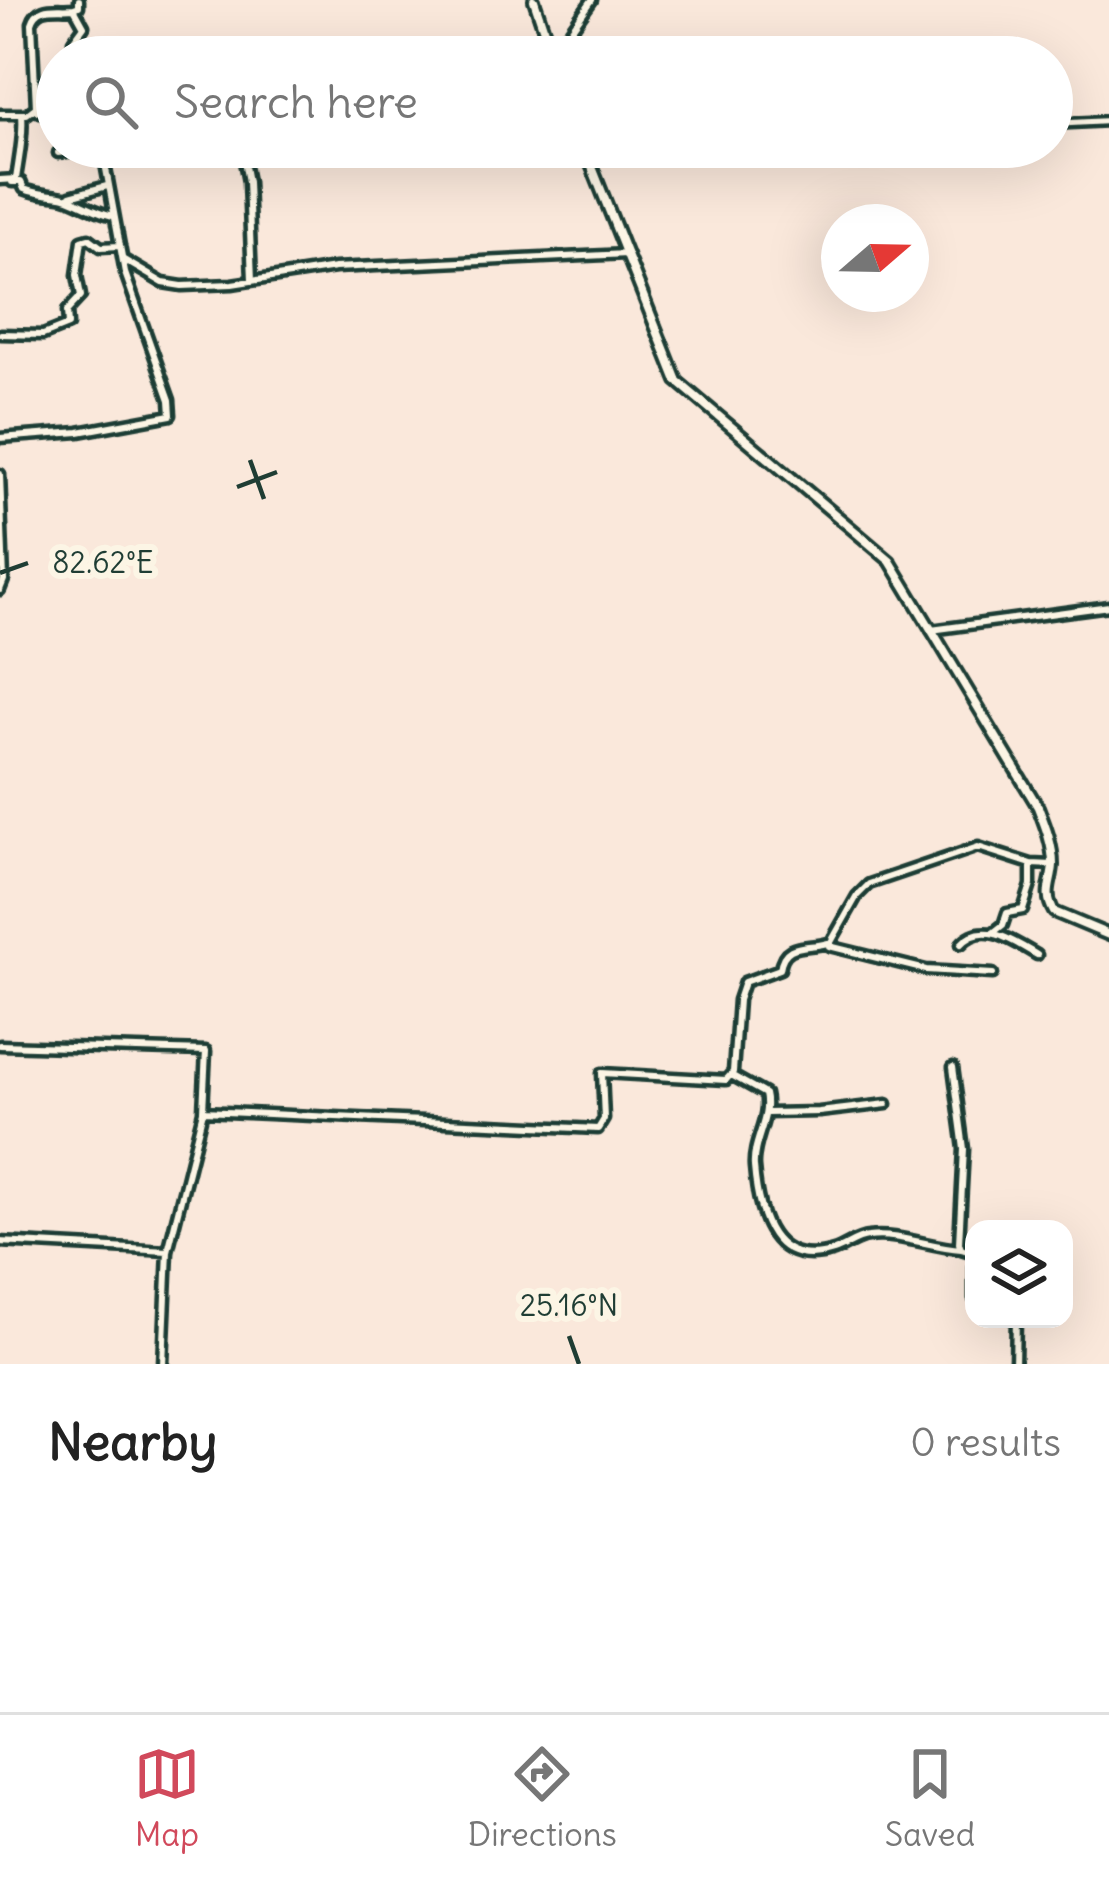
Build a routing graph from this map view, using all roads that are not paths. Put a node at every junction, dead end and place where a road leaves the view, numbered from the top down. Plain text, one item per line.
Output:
1 (534, 0) edge
2 (592, 0) edge
3 (76, 4) edge
4 (77, 36) edge
5 (546, 36) edge
6 (564, 36) edge
7 (36, 100) joint
8 (34, 110) joint
9 (0, 114) edge
10 (22, 115) junction
11 (1109, 121) edge
12 (1073, 123) edge
13 (105, 168) edge
14 (245, 168) edge
15 (591, 168) edge
16 (0, 180) edge
17 (12, 182) junction
18 (107, 186) junction
19 (67, 196) junction
20 (113, 216) junction
21 (119, 246) junction
22 (627, 254) junction
23 (124, 266) junction
24 (252, 280) junction
25 (0, 333) edge
26 (0, 438) edge
27 (0, 474) edge
28 (0, 590) edge
29 (1109, 606) edge
30 (931, 631) junction
31 (1031, 864) junction
32 (1053, 865) junction
33 (994, 932) junction
34 (1109, 935) edge
35 (961, 944) dead end
36 (826, 945) junction
37 (1037, 955) dead end
38 (993, 974) dead end
39 (0, 1045) edge
40 (953, 1067) dead end
41 (730, 1075) junction
42 (887, 1104) dead end
43 (203, 1111) junction
44 (766, 1113) junction
45 (0, 1241) edge
46 (961, 1249) junction
47 (965, 1250) edge
48 (169, 1251) junction
49 (1016, 1328) edge
50 (163, 1364) edge
51 (1015, 1364) edge

1 - 5 street
2 - 6 street
3 - 4 street
3 - 7 street
7 - 8 street
8 - 10 street
9 - 10 street
10 - 17 street
11 - 12 street
13 - 18 street
14 - 24 street
15 - 22 street
16 - 17 street
17 - 19 street
18 - 19 street
18 - 20 street
19 - 20 street
20 - 21 street
21 - 23 street
21 - 25 street
22 - 24 street
22 - 30 street
23 - 24 street
23 - 26 street
27 - 28 street
29 - 30 street
30 - 32 street
31 - 32 street
31 - 33 street
31 - 36 street
32 - 34 street
33 - 35 street
33 - 37 street
36 - 38 street
36 - 41 street
39 - 43 street
40 - 46 street
41 - 43 street
41 - 44 street
42 - 44 street
43 - 48 street
44 - 46 street
45 - 48 street
46 - 47 street
48 - 50 street
49 - 51 street

